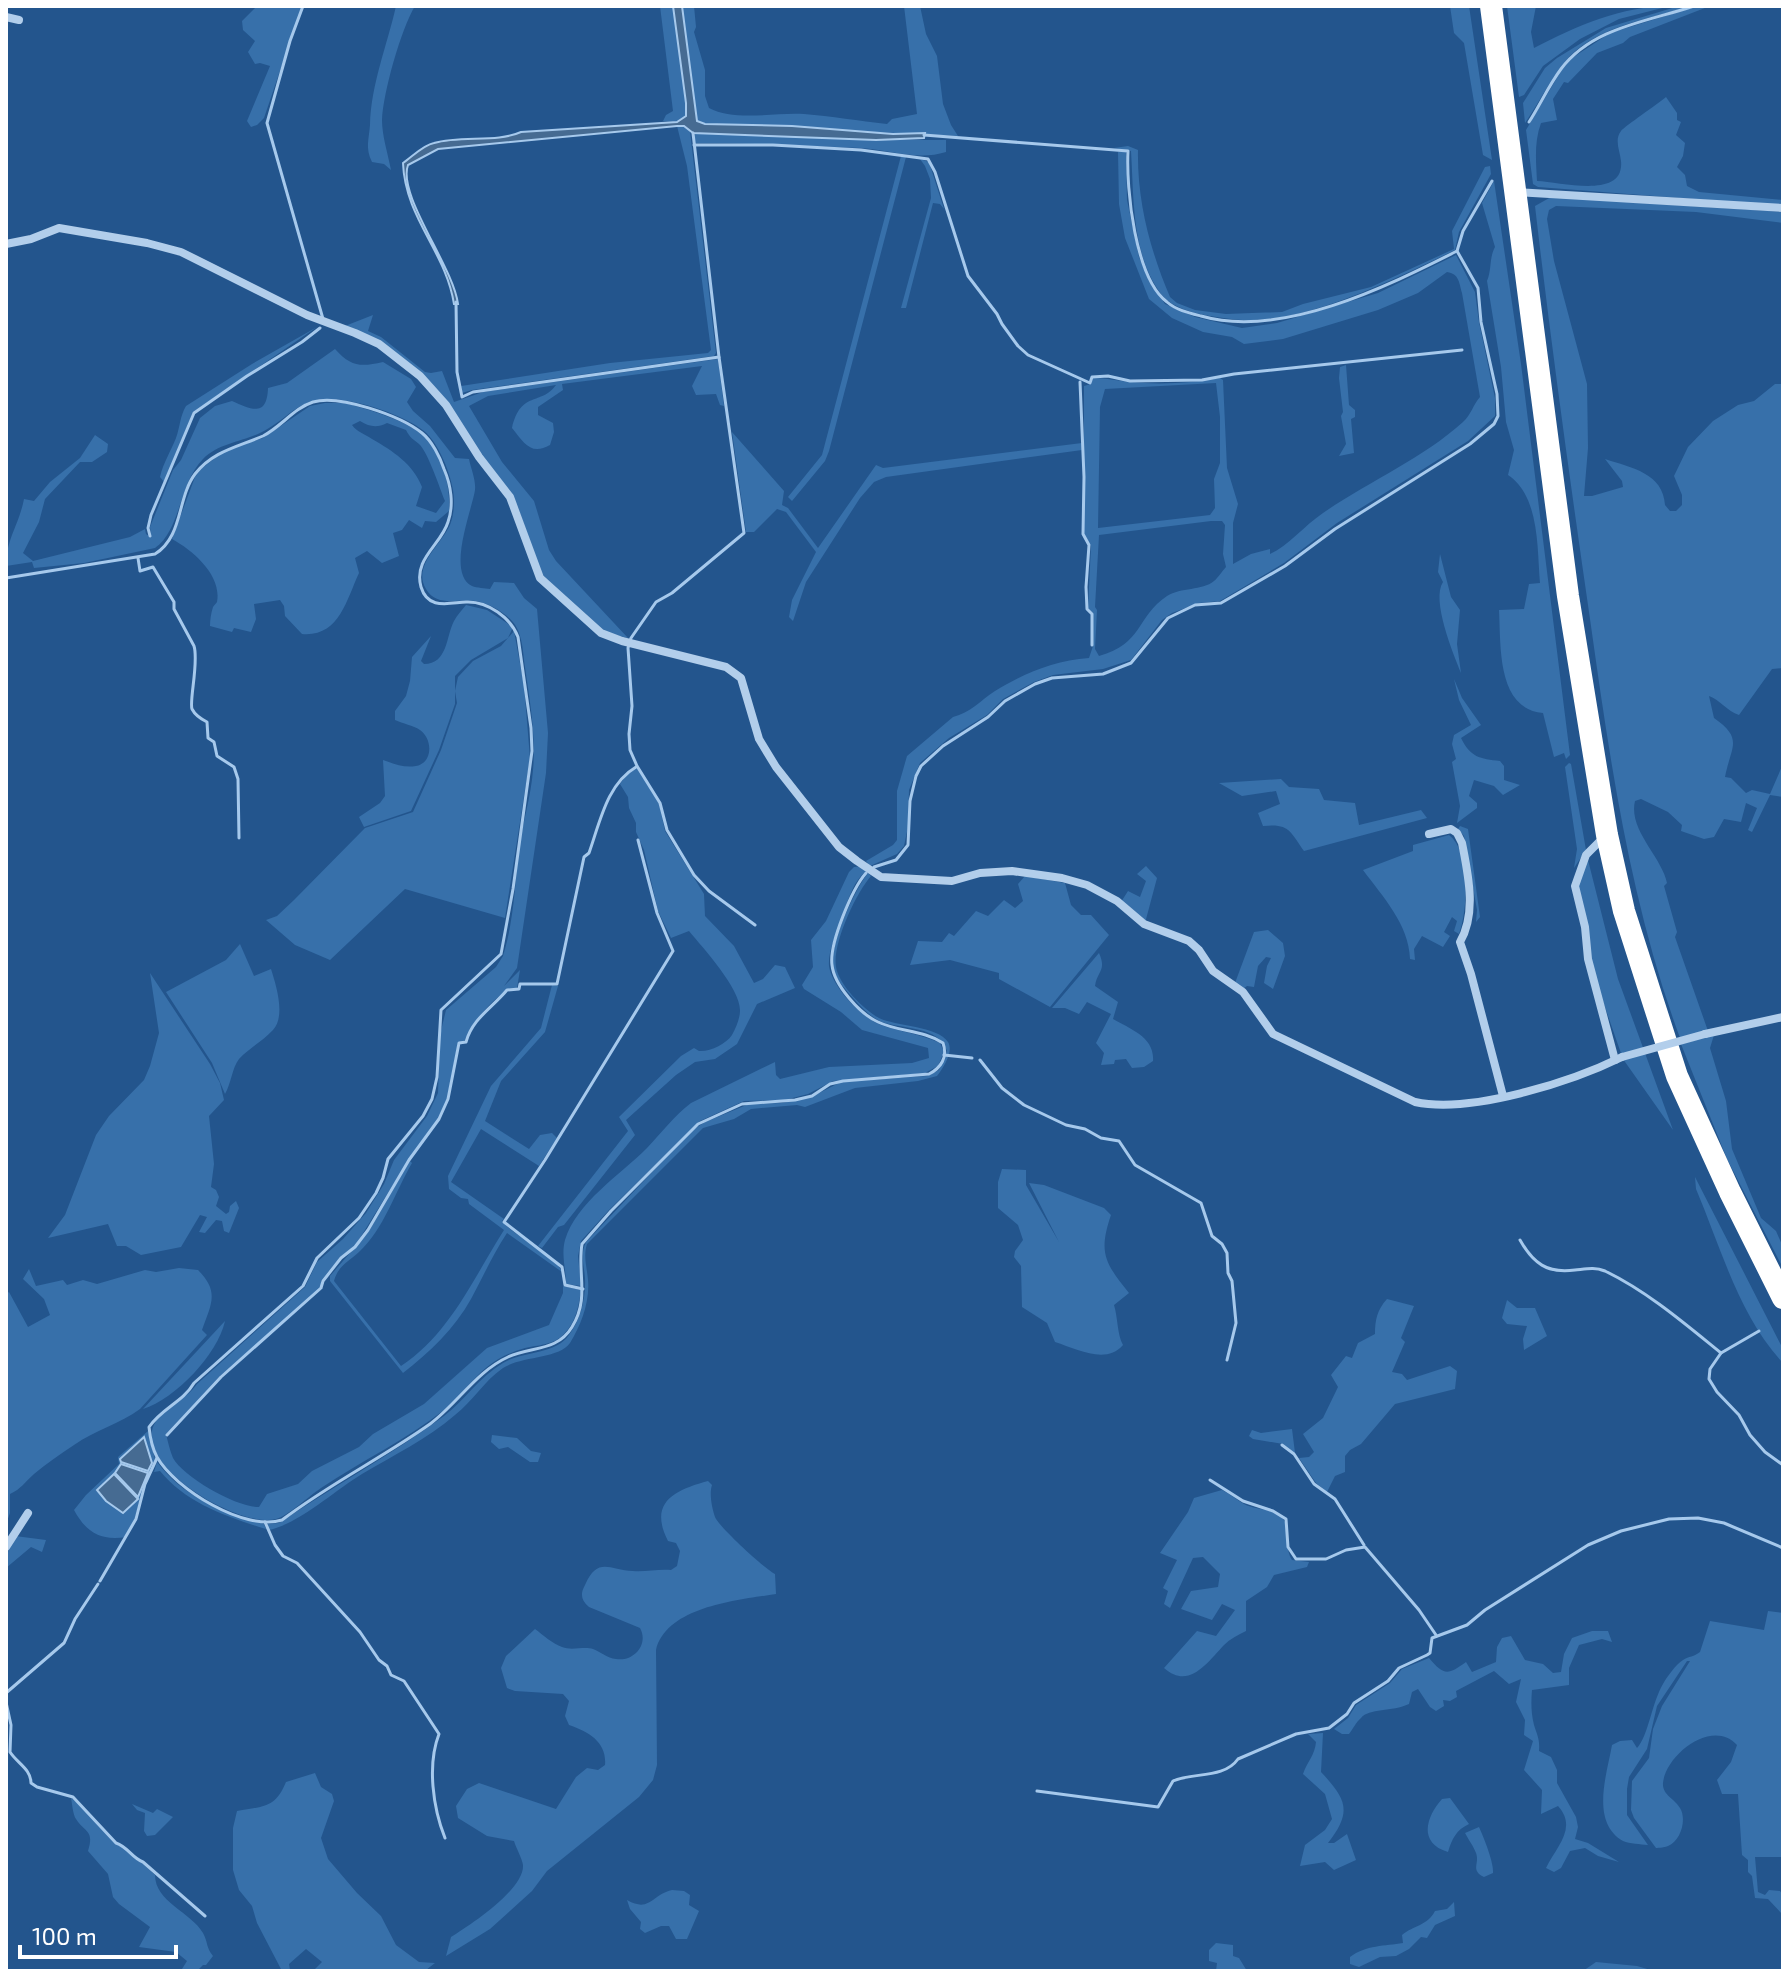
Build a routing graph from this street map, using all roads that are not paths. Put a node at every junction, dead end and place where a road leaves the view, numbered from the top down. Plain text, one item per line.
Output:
1 (1491, 6) edge
2 (6, 17) edge
3 (19, 20) dead end
4 (1515, 192) junction
5 (1783, 208) edge
6 (6, 244) edge
7 (1429, 834) dead end
8 (1607, 835) junction
9 (1783, 1017) edge
10 (1618, 1059) junction
11 (1503, 1096) junction
12 (1783, 1298) edge
13 (28, 1513) dead end
14 (6, 1547) edge

1 - 4 highway
2 - 3 street
4 - 5 street
4 - 8 highway
6 - 11 street
7 - 11 street
8 - 10 street
8 - 12 highway
9 - 10 street, bridge
10 - 11 street
13 - 14 street

